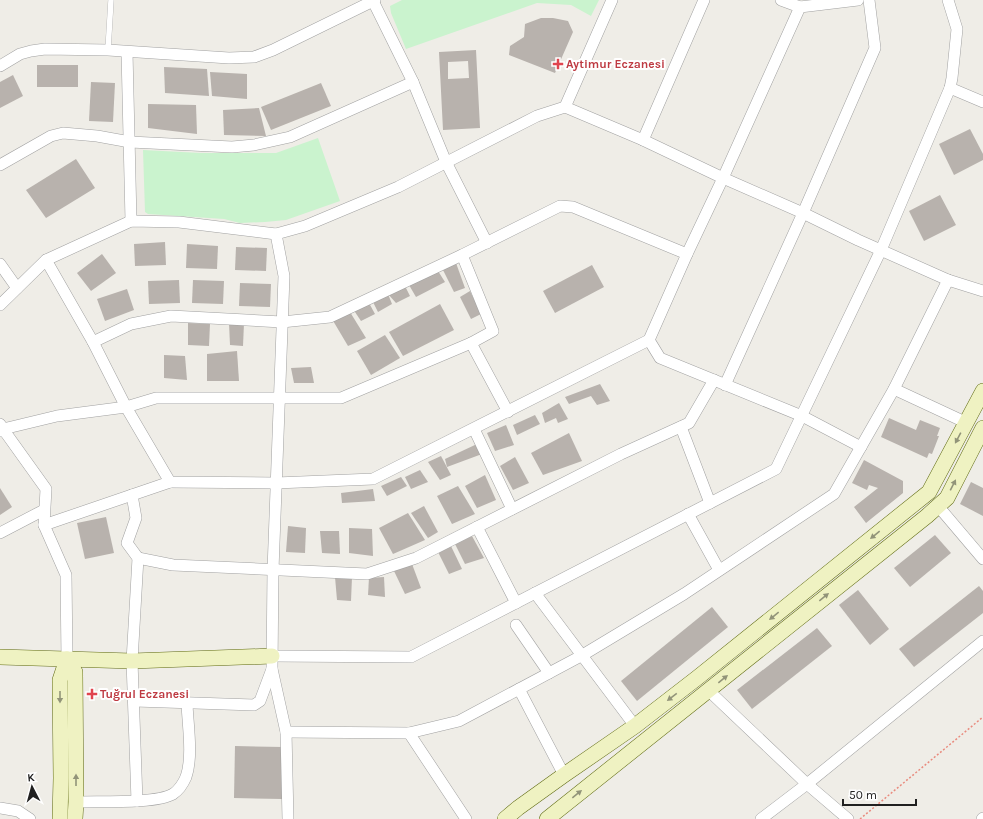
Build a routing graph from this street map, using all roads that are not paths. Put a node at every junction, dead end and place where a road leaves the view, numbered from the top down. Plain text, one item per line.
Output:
1 (111, 0) edge
2 (374, 0) edge
3 (612, 0) edge
4 (704, 0) edge
5 (781, 0) edge
6 (858, 0) edge
7 (869, 0) edge
8 (948, 0) edge
9 (800, 7) junction
10 (108, 50) junction
11 (127, 52) junction
12 (0, 66) edge
13 (412, 82) junction
14 (950, 88) junction
15 (983, 102) edge
16 (565, 107) junction
17 (643, 140) junction
18 (130, 142) junction
19 (446, 162) junction
20 (0, 164) edge
21 (723, 178) junction
22 (803, 213) junction
23 (131, 221) junction
24 (276, 234) junction
25 (487, 243) junction
26 (881, 250) junction
27 (687, 254) junction
28 (462, 255) junction
29 (46, 260) junction
30 (0, 264) edge
31 (948, 280) junction
32 (17, 288) junction
33 (983, 291) edge
34 (0, 305) edge
35 (282, 322) junction
36 (649, 340) junction
37 (93, 342) junction
38 (471, 343) junction
39 (719, 382) junction
40 (894, 389) junction
41 (983, 391) edge
42 (279, 399) junction
43 (126, 407) junction
44 (508, 412) junction
45 (802, 416) junction
46 (967, 423) junction
47 (681, 426) junction
48 (1, 428) edge
49 (983, 428) edge
50 (474, 429) junction
51 (861, 447) junction
52 (170, 482) junction
53 (276, 483) junction
54 (132, 495) junction
55 (710, 503) junction
56 (938, 506) junction
57 (512, 509) junction
58 (44, 510) junction
59 (688, 514) junction
60 (44, 525) junction
61 (477, 527) junction
62 (0, 533) edge
63 (138, 558) junction
64 (983, 559) edge
65 (273, 570) junction
66 (719, 570) junction
67 (535, 593) junction
68 (516, 602) junction
69 (516, 625) dead end
70 (983, 641) edge
71 (581, 656) junction
72 (0, 657) edge
73 (67, 659) junction
74 (132, 661) junction
75 (272, 663) junction
76 (549, 673) junction
77 (518, 689) junction
78 (709, 691) junction
79 (135, 701) junction
80 (187, 704) junction
81 (635, 726) junction
82 (286, 732) junction
83 (408, 733) junction
84 (564, 775) junction
85 (807, 784) junction
86 (137, 801) junction
87 (76, 802) junction
88 (0, 808) edge
89 (30, 819) edge
90 (67, 819) edge
91 (288, 819) edge
92 (466, 819) edge
93 (505, 819) edge
94 (547, 819) edge
95 (760, 819) edge
96 (848, 819) edge

1 - 10 lane
2 - 11 street
2 - 13 street
3 - 16 street
4 - 17 street
5 - 9 street
6 - 9 street
7 - 22 street
8 - 14 street
9 - 21 street
10 - 11 street
10 - 12 street
11 - 18 street
13 - 18 street
13 - 19 street
14 - 15 street
14 - 26 street
16 - 17 street
16 - 19 street
17 - 21 street
18 - 20 street
18 - 23 street
19 - 24 street
19 - 25 street
21 - 22 street
21 - 27 street
22 - 26 street
22 - 39 street
23 - 24 street
23 - 29 street
24 - 35 street
25 - 27 street
25 - 28 street
26 - 31 street
26 - 45 street
27 - 36 street
28 - 35 street
28 - 38 street
29 - 32 street
29 - 37 street
30 - 32 street
31 - 33 street
31 - 40 street
32 - 34 street
35 - 37 street
35 - 42 street
36 - 39 street
36 - 44 street
37 - 43 street
38 - 42 street
38 - 44 street
39 - 45 street
39 - 47 street
40 - 46 street
40 - 51 street
41 - 46 main road
42 - 43 street
42 - 53 street
43 - 48 street
43 - 52 street
44 - 50 street
45 - 51 street
45 - 55 street
46 -> 81 main road
47 - 55 street
47 - 57 street
48 - 58 street
56 -> 49 main road
50 - 53 street
50 - 57 street
51 - 66 street
52 - 53 street
52 - 54 street
53 - 65 street
54 - 60 street
54 - 63 street
55 - 59 street
56 - 64 street
78 -> 56 main road
57 - 61 street
58 - 60 street
58 - 62 street
59 - 66 street
59 - 67 street
60 - 73 street
61 - 65 street
61 - 68 street
63 - 65 street
63 - 74 street
65 - 75 street
66 - 71 street
67 - 68 street
67 - 71 street
68 - 75 street
69 - 76 street
70 - 85 street
71 - 76 street
71 - 81 street
72 - 73 main road
73 - 74 main road
87 -> 73 main road
73 -> 90 main road
74 - 75 main road
74 - 79 street
75 - 80 street
75 - 82 street
76 - 77 street
77 - 83 street
77 - 84 street
78 - 85 street
94 -> 78 main road
79 - 80 street
79 - 86 street
80 - 86 street
81 - 84 main road
82 - 83 street
82 - 91 street
83 - 92 street
84 - 93 main road
85 - 95 street
85 - 96 street
86 - 87 street
87 - 90 main road
88 - 89 street

